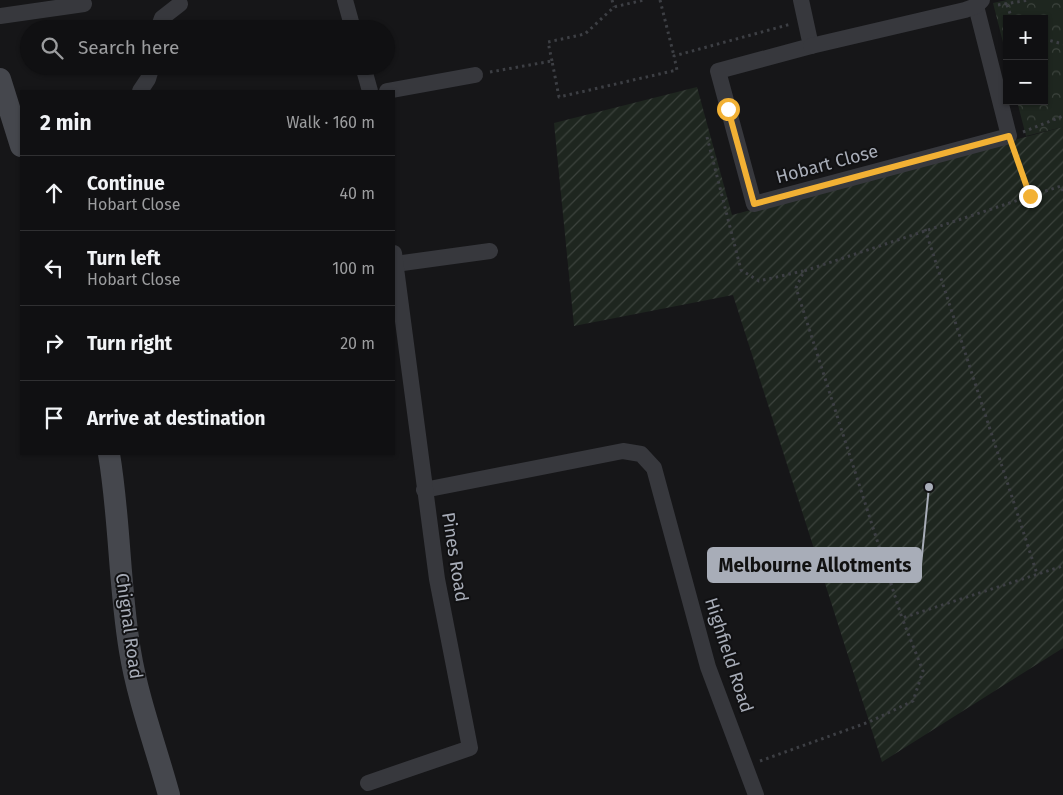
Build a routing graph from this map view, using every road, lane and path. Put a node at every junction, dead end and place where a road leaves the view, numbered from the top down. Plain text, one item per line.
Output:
1 (345, 0) edge
2 (612, 0) edge
3 (644, 0) edge
4 (660, 0) edge
5 (801, 0) edge
6 (1029, 0) edge
7 (979, 3) edge
8 (84, 4) dead end
9 (180, 4) dead end
10 (1007, 5) junction
11 (614, 7) junction
12 (1011, 15) edge
13 (0, 16) edge
14 (161, 20) edge
15 (351, 20) edge
16 (806, 21) junction
17 (1048, 40) edge
18 (1063, 44) edge
19 (812, 46) junction
20 (674, 56) junction
21 (552, 61) junction
22 (149, 75) edge
23 (366, 75) edge
24 (475, 75) joint
25 (0, 79) edge
26 (141, 90) edge
27 (370, 90) edge
28 (392, 90) edge
29 (1063, 116) edge
30 (18, 122) edge
31 (1009, 136) junction
32 (707, 137) dead end
33 (1063, 191) edge
34 (1030, 196) junction
35 (925, 229) junction
36 (490, 252) dead end
37 (395, 259) edge
38 (804, 271) junction
39 (109, 455) edge
40 (424, 490) junction
41 (1063, 566) edge
42 (1037, 574) junction
43 (902, 618) junction
44 (745, 766) junction
45 (368, 784) dead end
46 (168, 795) edge
47 (756, 795) edge

1 - 15 street
2 - 11 path
3 - 11 path
4 - 20 path
5 - 16 street
6 - 10 path
7 - 10 path
7 - 19 street, Hobart Close
7 - 31 street
8 - 13 street
9 - 14 street
10 - 12 path
11 - 21 path
16 - 19 street
16 - 20 path
17 - 18 path
19 - 31 street, Hobart Close
20 - 21 path
21 - 24 path
22 - 26 street
23 - 27 street
24 - 28 street
25 - 30 street
29 - 31 path
31 - 34 path
32 - 38 path
33 - 34 path
34 - 35 path
35 - 38 path
35 - 42 path
36 - 37 street, Pines Road
37 - 40 street, Pines Road
38 - 43 path
39 - 46 street, Chignal Road
40 - 44 street, Highfield Road
40 - 45 street, Pines Road
41 - 42 path
42 - 43 path
43 - 44 path
44 - 47 street, Highfield Road

